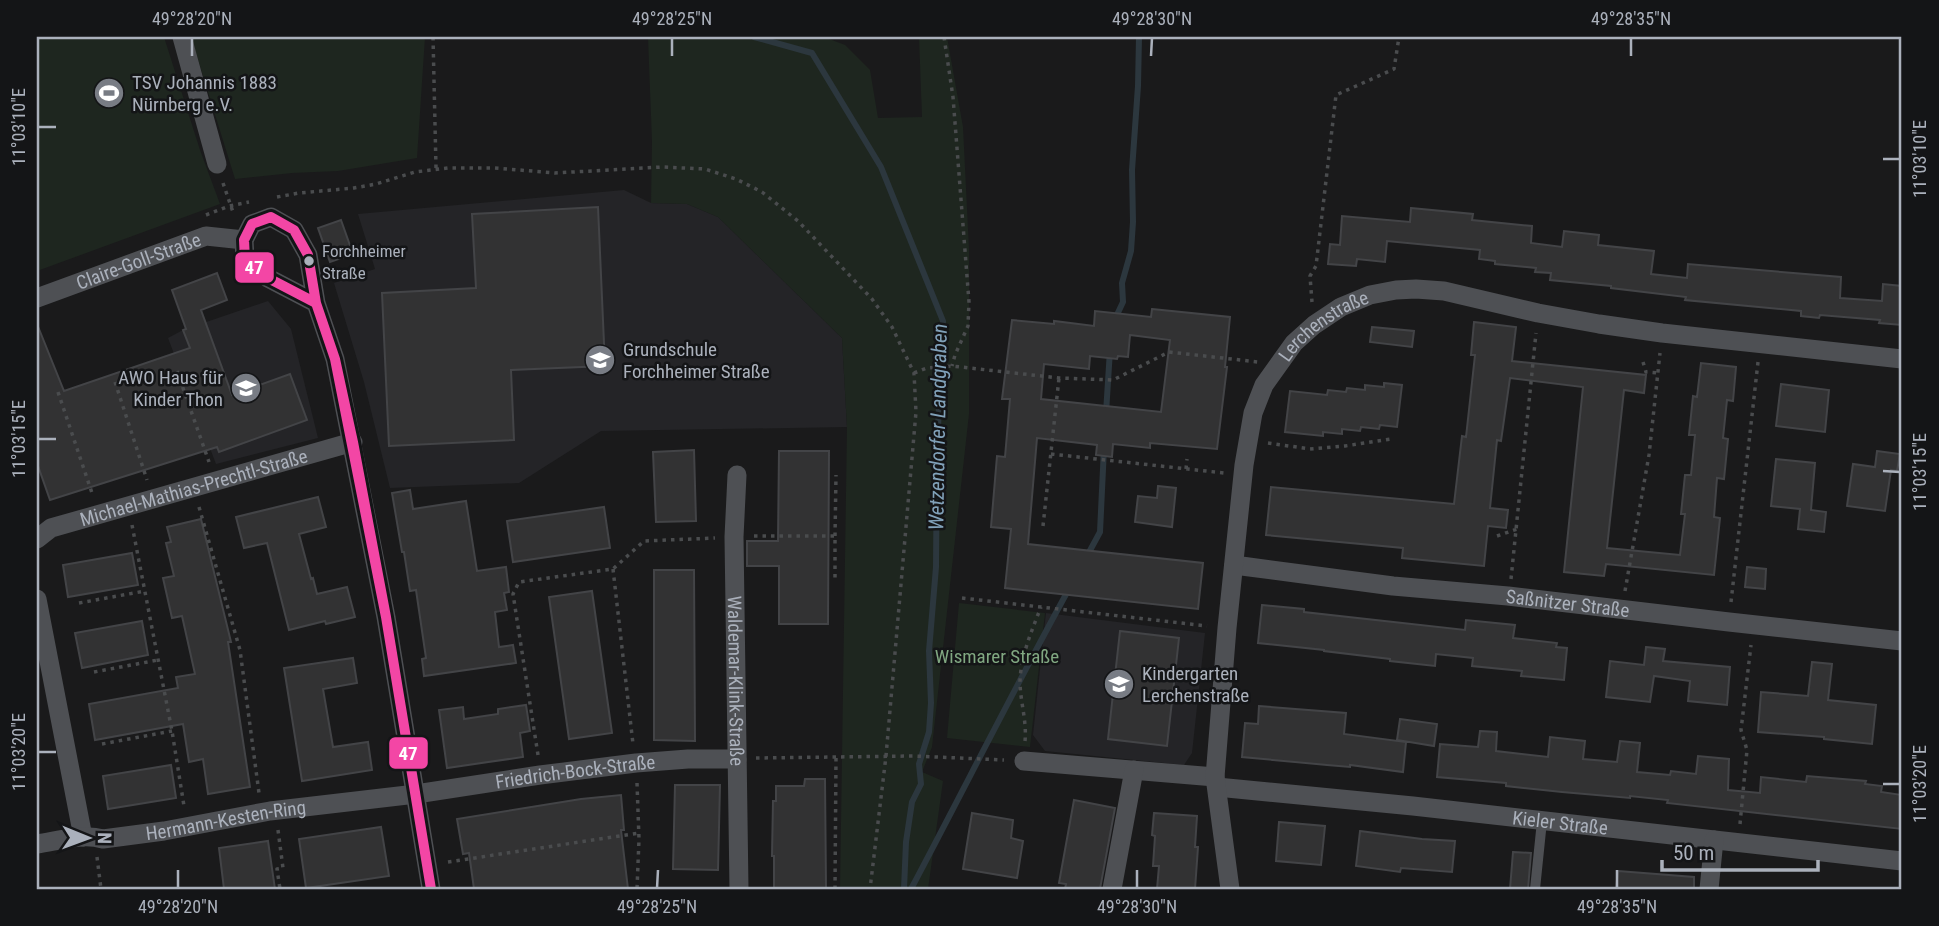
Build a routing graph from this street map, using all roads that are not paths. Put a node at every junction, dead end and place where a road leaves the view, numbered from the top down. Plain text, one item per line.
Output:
1 (182, 37) edge
2 (218, 164) road end
3 (248, 232) junction
4 (37, 298) edge
5 (316, 303) junction
6 (1902, 359) edge
7 (353, 442) junction
8 (737, 475) dead end
9 (38, 533) edge
10 (1234, 565) junction
11 (37, 599) edge
12 (1902, 640) edge
13 (737, 759) junction
14 (1024, 761) road end
15 (1134, 770) junction
16 (1216, 782) junction
17 (416, 794) junction
18 (1542, 821) junction
19 (89, 837) junction
20 (1714, 841) junction
21 (37, 844) edge
22 (1902, 861) edge
23 (432, 889) edge
24 (739, 889) edge
25 (1112, 889) edge
26 (1230, 889) edge
27 (1535, 889) edge
28 (1709, 889) edge

1 - 2 street
3 - 4 street, Claire-Goll-Straße
3 - 5 street
3 - 5 street
5 - 7 street
6 - 10 street, Lerchenstraße
7 - 9 street, Michael-Mathias-Prechtl-Straße
7 - 17 street
8 - 13 street, Waldemar-Klink-Straße
10 - 12 street, Saßnitzer Straße
10 - 16 street, Lerchenstraße
11 - 19 street
13 - 17 street, Friedrich-Bock-Straße
13 - 24 street, Waldemar-Klink-Straße
14 - 15 street
15 - 16 street
15 - 25 street
16 - 18 street, Kieler Straße
16 - 26 street, Lerchenstraße
17 - 19 street, Hermann-Kesten-Ring
17 - 23 street
18 - 20 street, Kieler Straße
18 - 27 lane
19 - 21 street, Hermann-Kesten-Ring
20 - 22 street, Kieler Straße
20 - 28 street

